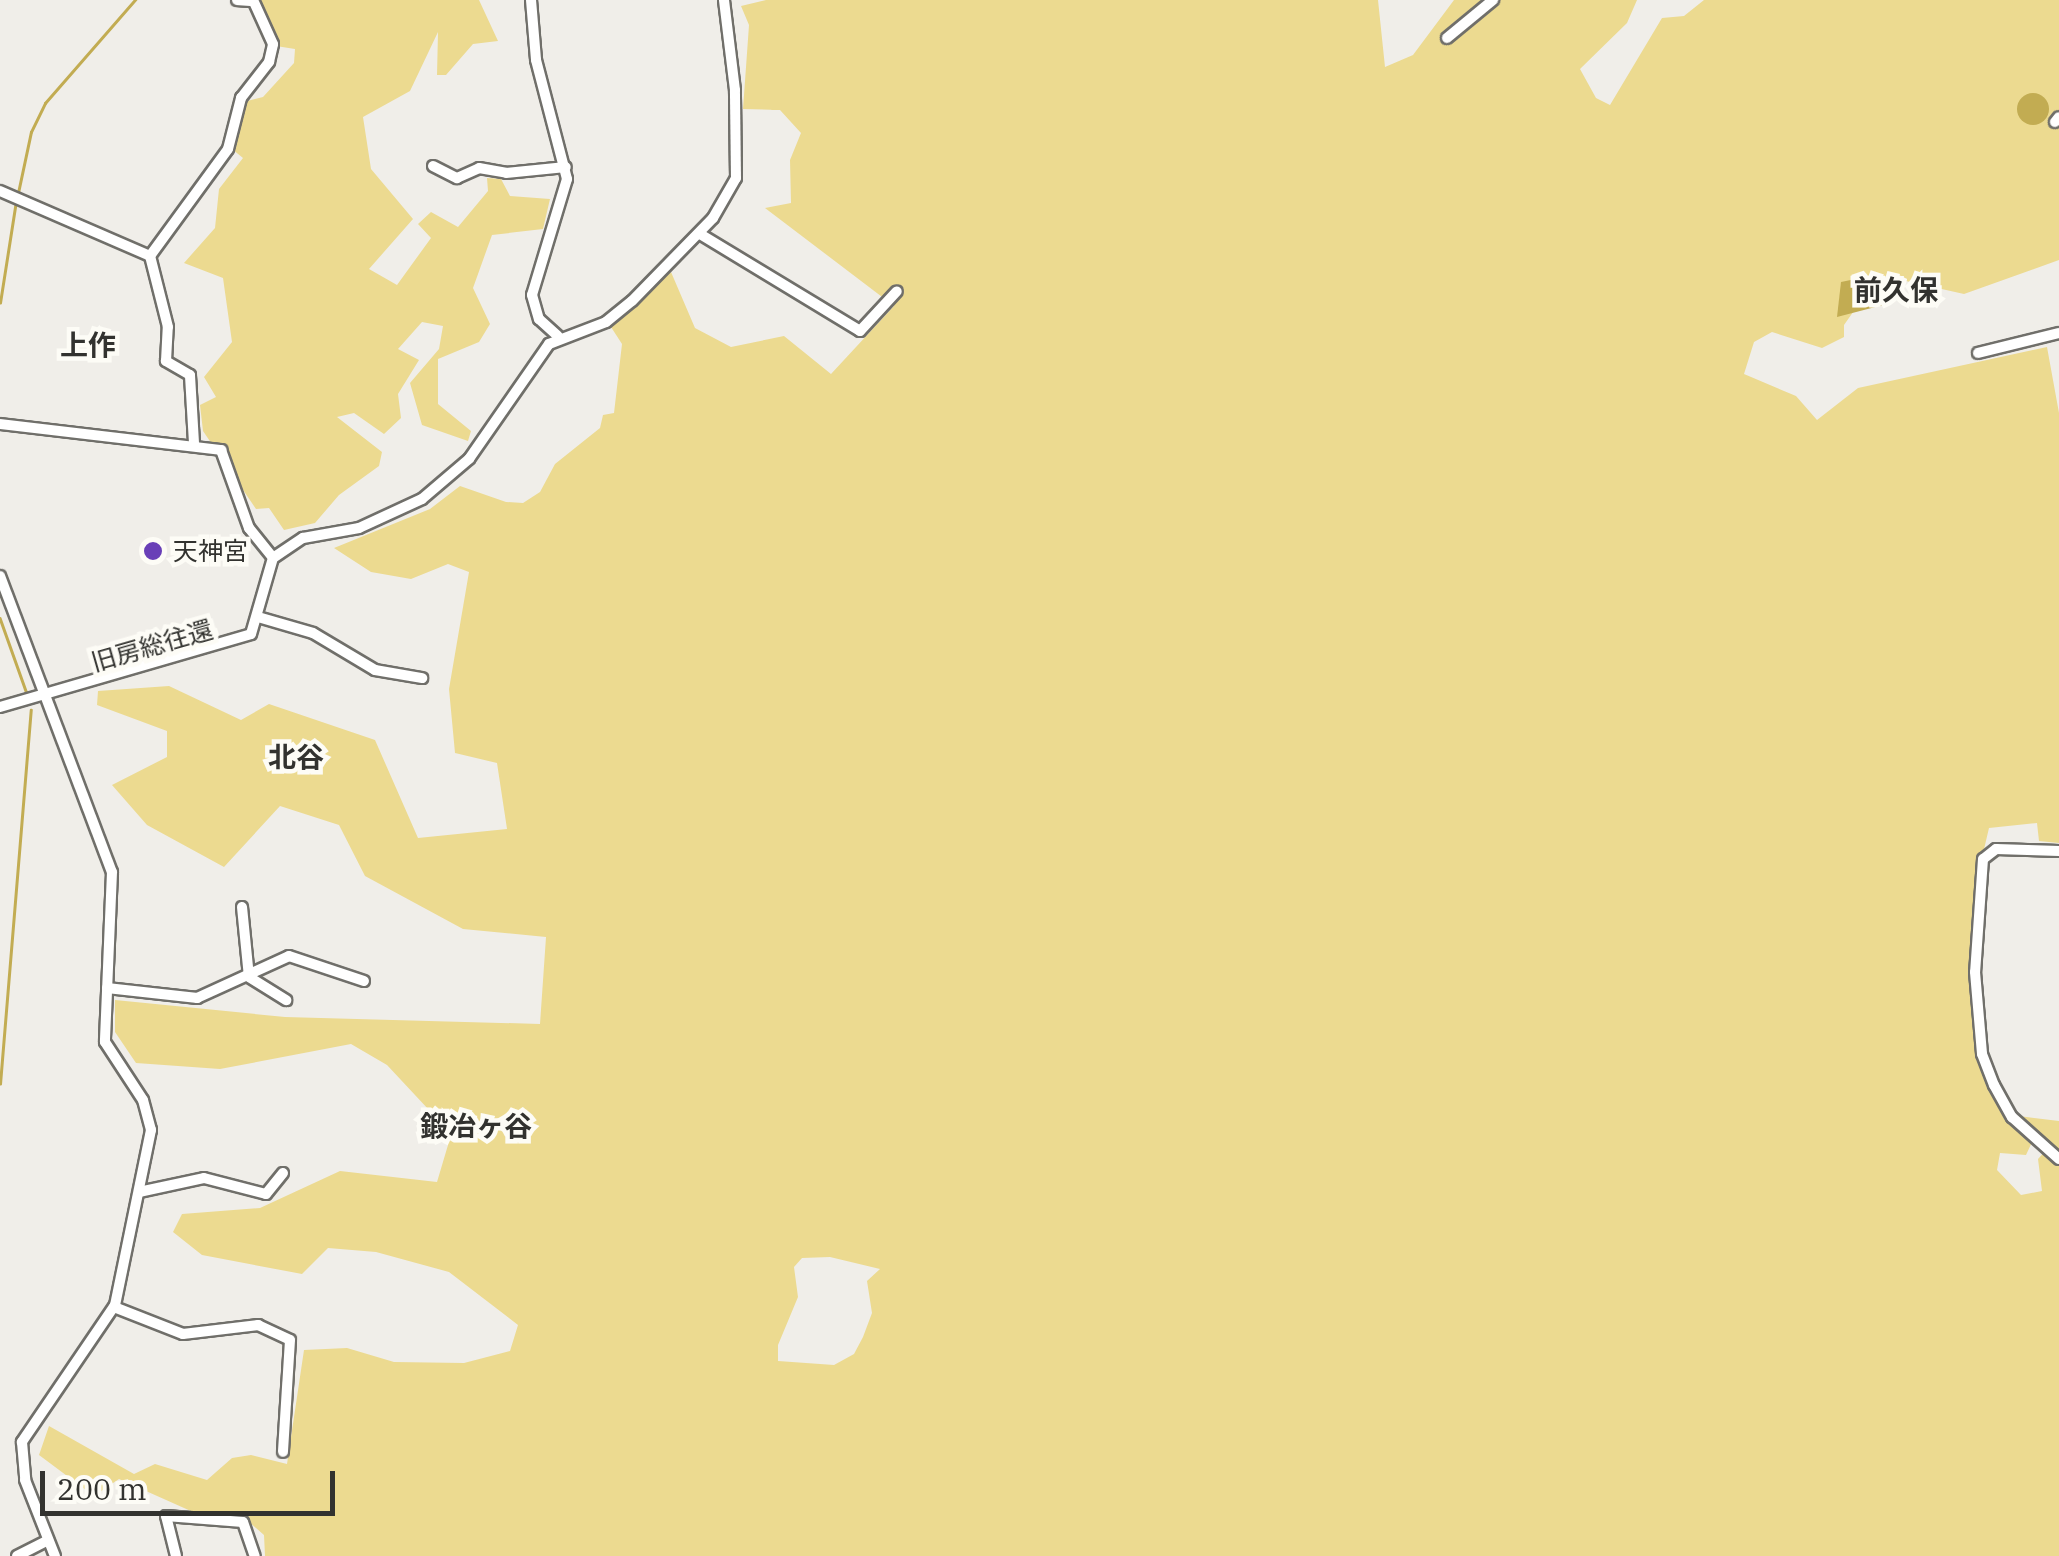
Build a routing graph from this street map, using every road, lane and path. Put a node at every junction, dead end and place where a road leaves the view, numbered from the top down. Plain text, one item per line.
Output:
1 (238, 0) edge
2 (531, 0) edge
3 (724, 0) edge
4 (1493, 0) edge
5 (253, 1) edge
6 (1447, 38) dead end
7 (433, 166) dead end
8 (566, 167) junction
9 (4, 193) edge
10 (700, 234) junction
11 (150, 256) junction
12 (897, 291) dead end
13 (2059, 333) edge
14 (558, 336) junction
15 (1978, 353) dead end
16 (0, 424) edge
17 (194, 443) junction
18 (273, 558) junction
19 (0, 576) edge
20 (258, 617) junction
21 (422, 678) dead end
22 (45, 698) junction
23 (0, 707) edge
24 (2059, 851) edge
25 (242, 908) dead end
26 (249, 977) junction
27 (364, 981) dead end
28 (107, 988) junction
29 (286, 1000) dead end
30 (2059, 1158) edge
31 (284, 1173) dead end
32 (140, 1192) junction
33 (114, 1306) junction
34 (282, 1452) dead end
35 (48, 1540) junction
36 (17, 1556) edge
37 (54, 1556) edge
38 (176, 1556) edge
39 (255, 1556) edge

1 - 5 street
2 - 8 street
3 - 10 street
4 - 6 street
5 - 11 street
7 - 8 street
8 - 14 street
9 - 11 street
10 - 12 street
10 - 14 street
11 - 17 street
13 - 15 street
14 - 18 street
16 - 17 street
17 - 18 street
18 - 20 street
19 - 22 street
20 - 21 street
20 - 22 street, 旧房総往還
22 - 23 street, 旧房総往還
22 - 28 street
24 - 30 street
25 - 26 street
26 - 27 street
26 - 28 street
26 - 29 street
28 - 32 street
31 - 32 street
32 - 33 street
33 - 34 street
33 - 35 street
35 - 36 street
35 - 37 street
38 - 39 street

